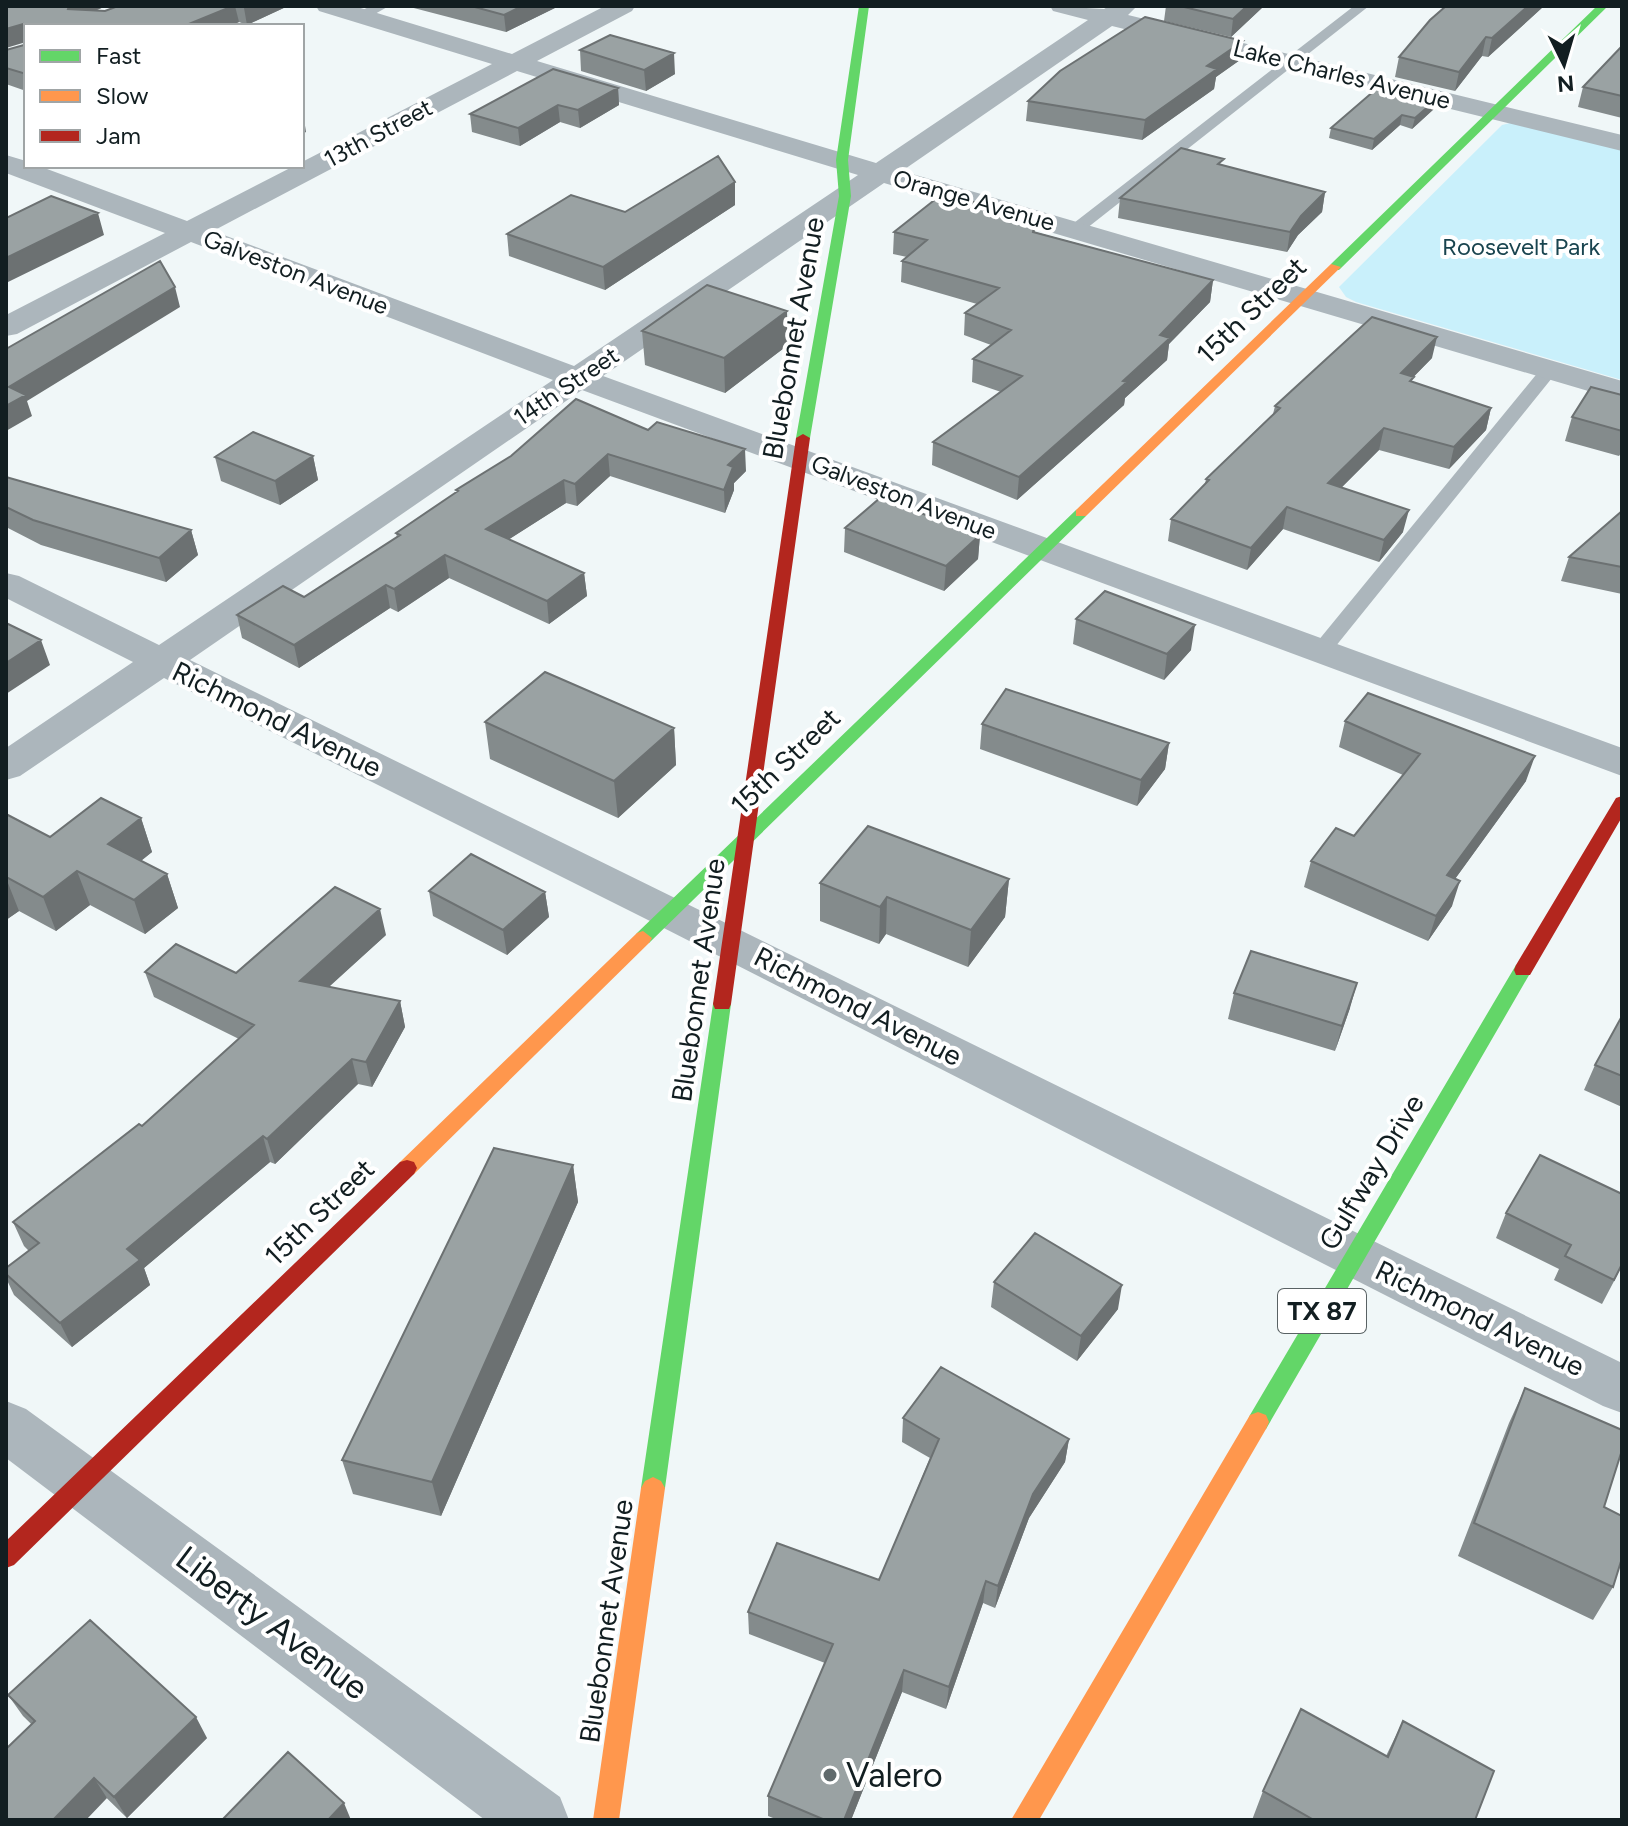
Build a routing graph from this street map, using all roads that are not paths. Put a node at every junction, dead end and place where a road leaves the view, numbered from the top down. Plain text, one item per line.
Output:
1 (328, 6) edge
2 (623, 6) edge
3 (864, 6) edge
4 (1062, 6) edge
5 (1362, 6) edge
6 (1603, 6) edge
7 (371, 11) edge
8 (1117, 12) edge
9 (1292, 61) junction
10 (515, 62) junction
11 (1495, 111) junction
12 (1622, 143) edge
13 (842, 160) junction
14 (6, 163) edge
15 (880, 173) junction
16 (845, 196) junction
17 (1076, 229) junction
18 (190, 232) junction
19 (1305, 297) junction
20 (6, 327) edge
21 (1550, 369) junction
22 (578, 378) junction
23 (1622, 391) edge
24 (800, 458) junction
25 (1044, 550) junction
26 (6, 584) edge
27 (1320, 652) junction
28 (161, 662) junction
29 (1622, 763) edge
30 (6, 767) edge
31 (1622, 802) edge
32 (746, 837) junction
33 (668, 911) junction
34 (732, 943) junction
35 (1354, 1256) junction
36 (1622, 1389) edge
37 (6, 1426) edge
38 (83, 1482) junction
39 (6, 1557) edge
40 (537, 1820) edge
41 (606, 1820) edge
42 (1024, 1820) edge

1 - 7 street, Orange Avenue
2 - 10 street, 13th Street
3 - 13 street, Bluebonnet Avenue
4 - 8 street, Lake Charles Avenue
5 - 9 lane
6 - 11 street, 15th Street
7 - 10 street, Orange Avenue
8 - 9 street, Lake Charles Avenue
8 - 15 street, 14th Street
9 - 11 street, Lake Charles Avenue
9 - 17 lane
10 - 13 street, Orange Avenue
10 - 18 street, 13th Street
11 - 12 street, Lake Charles Avenue
11 - 19 street, 15th Street
13 - 15 street, Orange Avenue
13 - 16 street, Bluebonnet Avenue
14 - 18 street, Galveston Avenue
15 - 16 street, 14th Street
15 - 17 street, Orange Avenue
16 - 22 street, 14th Street
16 - 24 street, Bluebonnet Avenue
17 - 19 street, Orange Avenue
18 - 20 street, 13th Street
18 - 22 street, Galveston Avenue
19 - 21 street, Orange Avenue
19 - 25 street, 15th Street
21 - 23 street, Orange Avenue
21 - 27 lane
22 - 24 street, Galveston Avenue
22 - 28 street, 14th Street
24 - 25 street, Galveston Avenue
24 - 32 street, Bluebonnet Avenue
25 - 27 street, Galveston Avenue
25 - 32 street, 15th Street
26 - 28 street, Richmond Avenue
27 - 29 street, Galveston Avenue
28 - 30 street, 14th Street
28 - 33 street, Richmond Avenue
31 - 35 street, Gulfway Drive / TX 87
32 - 33 street, 15th Street
32 - 34 street, Bluebonnet Avenue
33 - 34 street, Richmond Avenue
33 - 38 street, 15th Street
34 - 35 street, Richmond Avenue
34 - 41 street, Bluebonnet Avenue
35 - 36 street, Richmond Avenue
35 - 42 street, Gulfway Drive / TX 87
37 - 38 street, Liberty Avenue
38 - 39 street, 15th Street
38 - 40 street, Liberty Avenue

